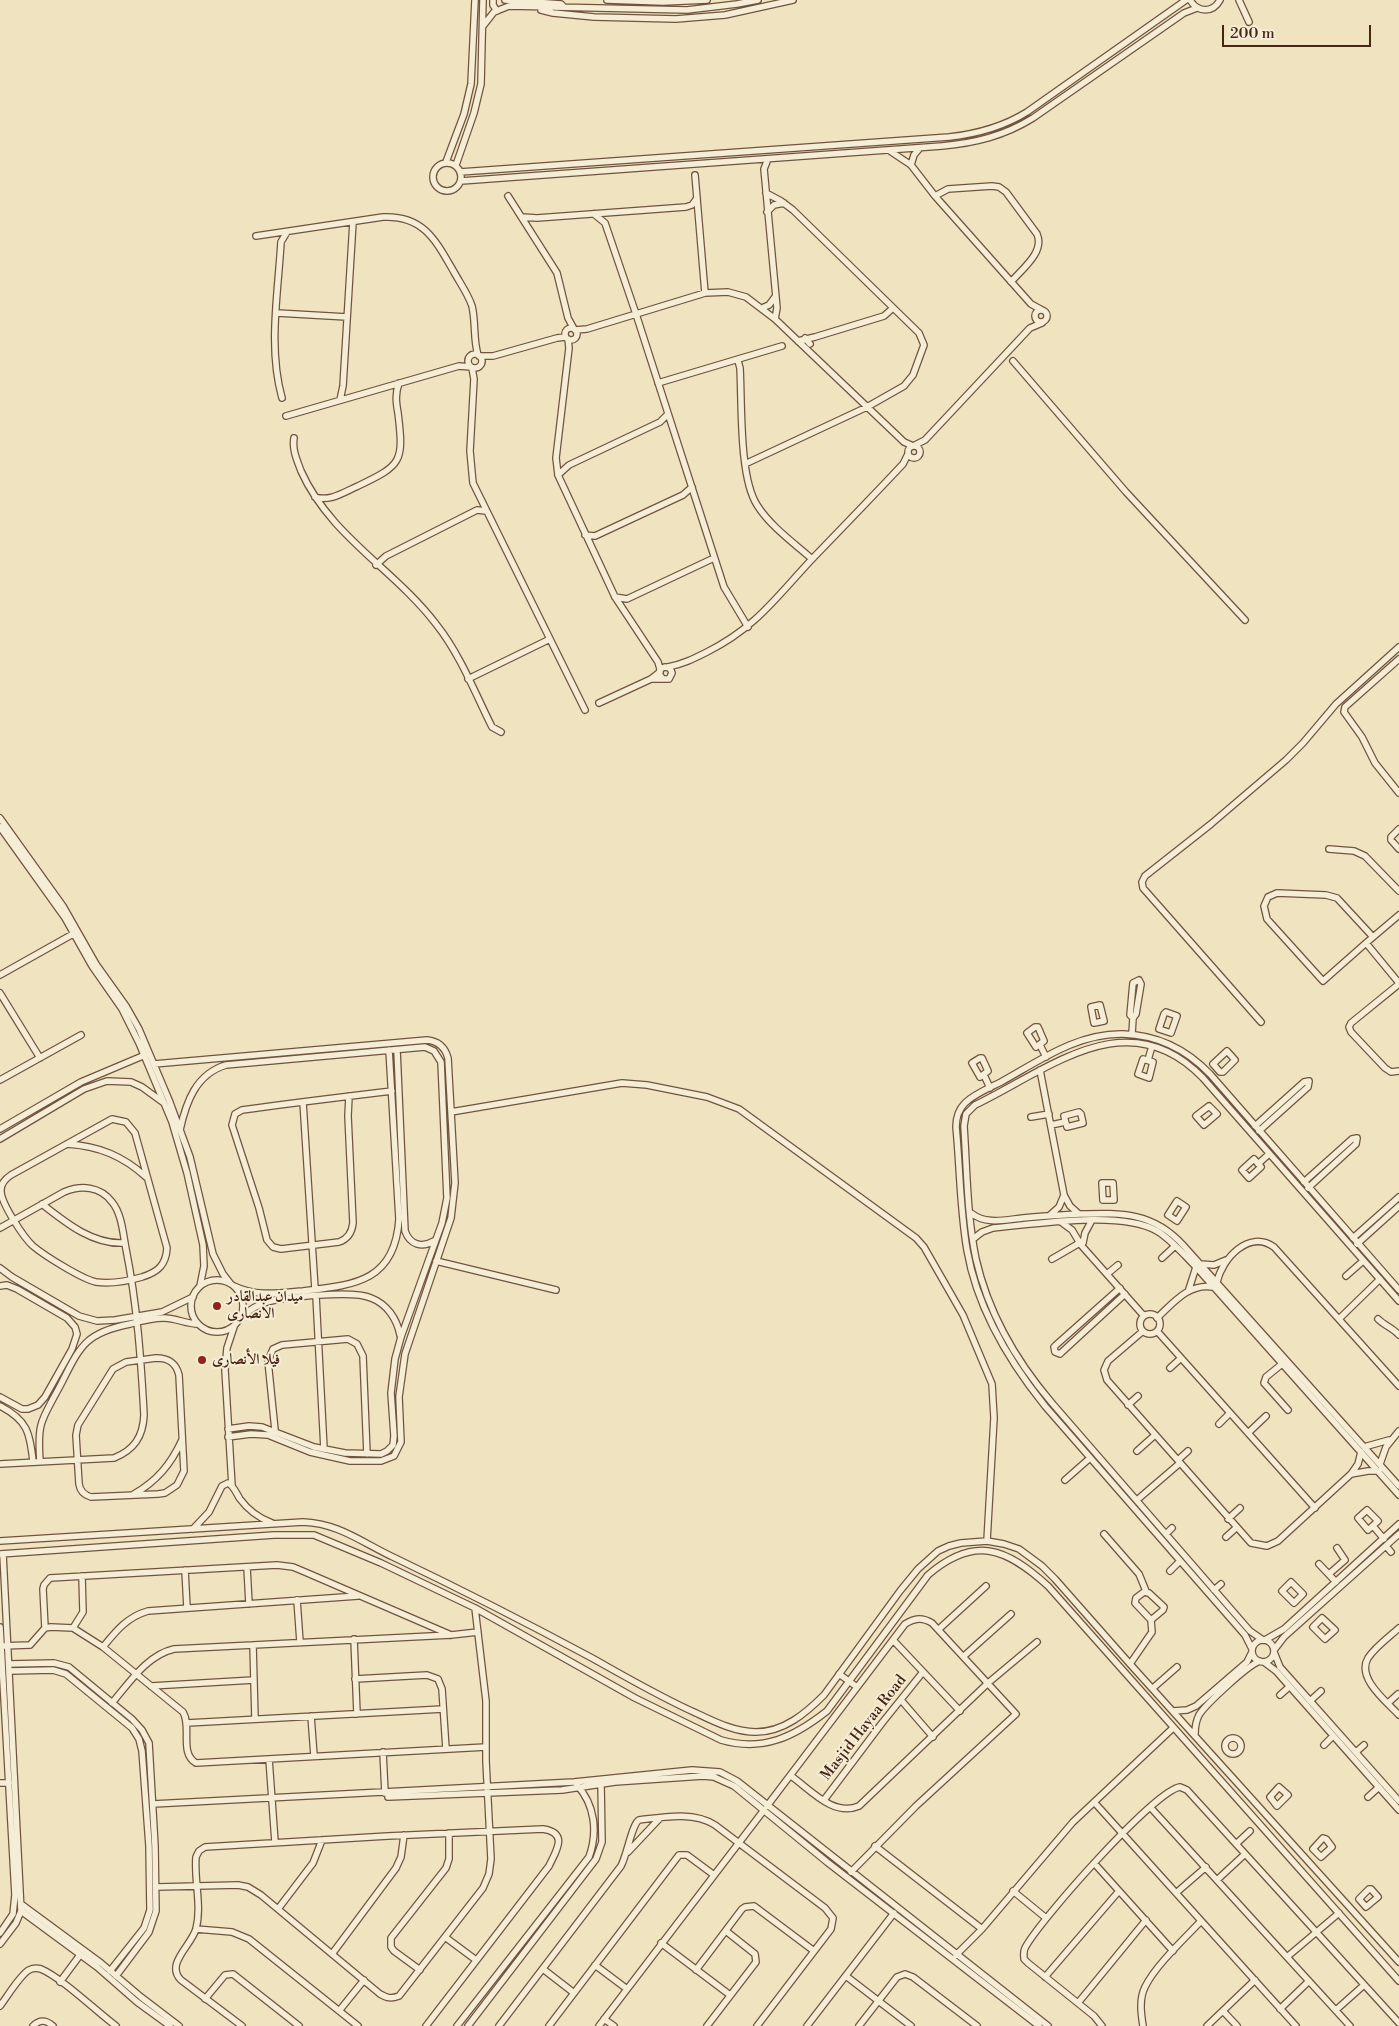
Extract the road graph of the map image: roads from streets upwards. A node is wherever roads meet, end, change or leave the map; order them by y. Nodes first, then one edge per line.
1 (475, 0) edge
2 (483, 0) edge
3 (493, 0) edge
4 (506, 0) edge
5 (607, 0) edge
6 (707, 0) edge
7 (758, 0) edge
8 (793, 0) edge
9 (1186, 0) edge
10 (1190, 0) edge
11 (1220, 0) edge
12 (1239, 0) edge
13 (686, 2) junction
14 (538, 4) edge
15 (1197, 8) junction
16 (497, 10) junction
17 (687, 10) junction
18 (688, 19) junction
19 (1249, 22) dead end
20 (483, 26) junction
21 (481, 64) junction
22 (472, 65) junction
23 (1007, 123) junction
24 (1010, 131) junction
25 (920, 148) junction
26 (888, 150) junction
27 (768, 159) junction
28 (757, 160) junction
29 (446, 162) junction
30 (911, 165) junction
31 (456, 166) junction
32 (764, 169) junction
33 (460, 172) junction
34 (695, 175) dead end
35 (461, 181) junction
36 (766, 193) junction
37 (508, 196) dead end
38 (935, 196) junction
39 (697, 198) junction
40 (784, 203) junction
41 (686, 207) junction
42 (612, 212) junction
43 (767, 212) junction
44 (698, 213) junction
45 (594, 214) junction
46 (522, 217) junction
47 (537, 218) junction
48 (353, 222) junction
49 (605, 224) junction
50 (531, 231) junction
51 (287, 232) junction
52 (272, 234) junction
53 (256, 236) dead end
54 (281, 242) junction
55 (1011, 282) junction
56 (705, 293) junction
57 (775, 296) junction
58 (1031, 304) junction
59 (762, 308) junction
60 (893, 308) junction
61 (1042, 310) junction
62 (277, 313) junction
63 (636, 314) junction
64 (1035, 316) junction
65 (348, 317) junction
66 (775, 319) junction
67 (1042, 323) junction
68 (1030, 328) junction
69 (570, 334) junction
70 (805, 338) junction
71 (815, 338) junction
72 (798, 341) junction
73 (782, 346) dead end
74 (474, 347) junction
75 (809, 347) junction
76 (479, 356) junction
77 (493, 356) junction
78 (470, 357) junction
79 (738, 361) junction
80 (1013, 361) dead end
81 (459, 366) junction
82 (476, 367) junction
83 (399, 383) junction
84 (658, 383) junction
85 (343, 386) junction
86 (386, 387) junction
87 (395, 396) junction
88 (351, 397) junction
89 (282, 398) dead end
90 (340, 400) junction
91 (867, 407) junction
92 (668, 414) junction
93 (286, 416) dead end
94 (660, 422) junction
95 (671, 424) junction
96 (294, 438) dead end
97 (925, 440) junction
98 (904, 442) junction
99 (914, 446) junction
100 (921, 452) junction
101 (910, 454) junction
102 (556, 458) junction
103 (570, 464) junction
104 (745, 464) junction
105 (558, 475) junction
106 (692, 487) junction
107 (683, 494) junction
108 (694, 496) junction
109 (315, 497) junction
110 (330, 498) junction
111 (482, 501) junction
112 (477, 510) junction
113 (486, 511) junction
114 (325, 512) junction
115 (585, 535) junction
116 (594, 536) junction
117 (590, 546) junction
118 (714, 558) junction
119 (812, 559) junction
120 (376, 565) junction
121 (615, 597) junction
122 (627, 599) junction
123 (623, 611) junction
124 (1245, 620) dead end
125 (748, 627) junction
126 (550, 639) junction
127 (1399, 647) edge
128 (1399, 659) edge
129 (680, 665) junction
130 (663, 670) junction
131 (672, 675) junction
132 (468, 679) junction
133 (1338, 702) junction
134 (599, 703) dead end
135 (1345, 708) junction
136 (585, 710) dead end
137 (501, 732) dead end
138 (1399, 793) edge
139 (0, 818) edge
140 (0, 828) edge
141 (1399, 829) edge
142 (1399, 849) edge
143 (1329, 850) dead end
144 (1399, 891) edge
145 (1399, 914) edge
146 (73, 934) junction
147 (1373, 937) junction
148 (1366, 943) junction
149 (0, 975) edge
150 (1399, 983) edge
151 (0, 992) edge
152 (1133, 1018) junction
153 (1261, 1022) dead end
154 (1099, 1023) dead end
155 (1164, 1032) dead end
156 (1129, 1034) junction
157 (81, 1035) dead end
158 (1102, 1035) junction
159 (1160, 1040) junction
160 (1126, 1042) junction
161 (1040, 1045) dead end
162 (1152, 1046) junction
163 (389, 1050) junction
164 (398, 1050) junction
165 (144, 1055) junction
166 (1046, 1057) junction
167 (40, 1058) junction
168 (1148, 1060) dead end
169 (154, 1064) junction
170 (1216, 1068) dead end
171 (1040, 1070) junction
172 (1399, 1071) edge
173 (1210, 1074) junction
174 (984, 1075) dead end
175 (0, 1080) edge
176 (990, 1088) junction
177 (392, 1091) junction
178 (349, 1096) junction
179 (1223, 1101) junction
180 (303, 1102) junction
181 (1286, 1102) dead end
182 (164, 1104) junction
183 (1213, 1110) dead end
184 (451, 1112) junction
185 (1049, 1114) junction
186 (1031, 1117) dead end
187 (1065, 1122) dead end
188 (1051, 1125) junction
189 (0, 1129) edge
190 (1257, 1129) junction
191 (180, 1130) junction
192 (0, 1139) edge
193 (67, 1144) junction
194 (1269, 1154) junction
195 (1337, 1157) dead end
196 (1258, 1164) dead end
197 (147, 1178) junction
198 (1306, 1185) junction
199 (1064, 1195) junction
200 (1399, 1197) edge
201 (1109, 1200) dead end
202 (42, 1204) junction
203 (1399, 1206) edge
204 (970, 1213) junction
205 (1110, 1213) junction
206 (1079, 1214) junction
207 (1049, 1216) junction
208 (1172, 1218) dead end
209 (14, 1220) junction
210 (1092, 1220) junction
211 (1336, 1220) junction
212 (1061, 1222) junction
213 (993, 1224) junction
214 (1331, 1225) junction
215 (0, 1228) edge
216 (1164, 1228) junction
217 (1353, 1238) junction
218 (973, 1239) junction
219 (434, 1241) junction
220 (125, 1243) junction
221 (1083, 1244) junction
222 (1357, 1244) junction
223 (311, 1245) junction
224 (1175, 1246) junction
225 (1162, 1258) dead end
226 (1052, 1259) dead end
227 (1226, 1260) junction
228 (436, 1261) junction
229 (1363, 1261) junction
230 (1118, 1265) dead end
231 (1198, 1266) junction
232 (0, 1268) edge
233 (1108, 1274) junction
234 (1346, 1276) dead end
235 (12, 1277) junction
236 (132, 1280) junction
237 (1380, 1280) junction
238 (1215, 1284) junction
239 (8, 1285) junction
240 (232, 1285) junction
241 (0, 1286) edge
242 (200, 1286) junction
243 (1120, 1288) junction
244 (315, 1289) junction
245 (1189, 1289) junction
246 (556, 1290) dead end
247 (1399, 1290) edge
248 (1125, 1294) junction
249 (316, 1296) junction
250 (192, 1297) junction
251 (1227, 1298) junction
252 (1399, 1301) edge
253 (1144, 1316) junction
254 (241, 1317) junction
255 (1158, 1318) junction
256 (138, 1319) junction
257 (1338, 1319) junction
258 (1378, 1319) dead end
259 (198, 1324) junction
260 (234, 1326) junction
261 (1143, 1330) junction
262 (1156, 1331) junction
263 (1399, 1335) edge
264 (401, 1337) junction
265 (76, 1340) junction
266 (318, 1342) junction
267 (83, 1344) junction
268 (1181, 1358) junction
269 (141, 1360) junction
270 (1282, 1364) junction
271 (1170, 1368) dead end
272 (1399, 1386) edge
273 (1138, 1396) dead end
274 (0, 1397) edge
275 (45, 1397) junction
276 (52, 1402) junction
277 (1128, 1405) junction
278 (0, 1406) edge
279 (17, 1407) junction
280 (1288, 1410) dead end
281 (14, 1413) junction
282 (1230, 1413) junction
283 (1266, 1416) dead end
284 (1219, 1424) dead end
285 (228, 1429) junction
286 (275, 1430) junction
287 (1399, 1431) edge
288 (1248, 1432) junction
289 (1155, 1435) junction
290 (228, 1437) junction
291 (1391, 1439) junction
292 (182, 1440) junction
293 (1085, 1441) junction
294 (1080, 1446) junction
295 (324, 1449) junction
296 (1363, 1449) junction
297 (1136, 1451) dead end
298 (1188, 1451) dead end
299 (367, 1454) junction
300 (1090, 1458) junction
301 (77, 1460) junction
302 (36, 1462) junction
303 (1179, 1462) junction
304 (0, 1464) edge
305 (1380, 1464) junction
306 (1379, 1471) junction
307 (1351, 1474) junction
308 (1065, 1480) dead end
309 (232, 1486) junction
310 (1398, 1491) edge
311 (132, 1495) junction
312 (1137, 1500) junction
313 (1240, 1508) dead end
314 (1315, 1508) junction
315 (1228, 1519) junction
316 (274, 1524) junction
317 (1399, 1524) edge
318 (1373, 1526) dead end
319 (1172, 1528) dead end
320 (1236, 1528) junction
321 (192, 1529) junction
322 (1104, 1534) dead end
323 (1166, 1534) junction
324 (1399, 1534) edge
325 (73, 1537) junction
326 (55, 1538) junction
327 (1226, 1538) dead end
328 (1384, 1539) junction
329 (0, 1541) edge
330 (987, 1541) junction
331 (1386, 1546) junction
332 (1337, 1548) dead end
333 (73, 1549) junction
334 (53, 1550) junction
335 (1391, 1552) dead end
336 (2, 1554) edge
337 (386, 1554) junction
338 (1180, 1561) junction
339 (381, 1563) junction
340 (1319, 1564) dead end
341 (247, 1567) junction
342 (185, 1570) junction
343 (1170, 1571) dead end
344 (1329, 1574) junction
345 (82, 1576) junction
346 (1336, 1582) junction
347 (1221, 1584) dead end
348 (986, 1586) dead end
349 (1214, 1590) junction
350 (1146, 1591) junction
351 (361, 1595) junction
352 (1299, 1599) dead end
353 (297, 1600) junction
354 (249, 1604) junction
355 (1307, 1607) junction
356 (187, 1608) junction
357 (475, 1608) junction
358 (1310, 1613) junction
359 (1012, 1614) dead end
360 (1151, 1620) junction
361 (1318, 1621) dead end
362 (0, 1627) edge
363 (45, 1628) junction
364 (73, 1628) junction
365 (939, 1628) junction
366 (1399, 1628) edge
367 (478, 1632) junction
368 (451, 1636) junction
369 (354, 1639) junction
370 (893, 1640) junction
371 (1264, 1640) junction
372 (300, 1642) junction
373 (1037, 1642) dead end
374 (253, 1645) junction
375 (1, 1646) edge
376 (8, 1646) junction
377 (569, 1646) junction
378 (103, 1648) junction
379 (1252, 1651) junction
380 (1274, 1651) junction
381 (964, 1656) junction
382 (563, 1658) junction
383 (592, 1659) junction
384 (1262, 1662) junction
385 (9, 1664) junction
386 (1130, 1664) junction
387 (1177, 1667) dead end
388 (584, 1669) junction
389 (1278, 1669) junction
390 (10, 1671) junction
391 (923, 1672) junction
392 (136, 1674) junction
393 (839, 1674) junction
394 (355, 1679) junction
395 (254, 1680) junction
396 (850, 1681) junction
397 (988, 1683) junction
398 (151, 1686) junction
399 (857, 1687) junction
400 (1289, 1687) junction
401 (1153, 1688) junction
402 (1321, 1691) dead end
403 (1398, 1694) edge
404 (1280, 1695) dead end
405 (900, 1700) junction
406 (1310, 1700) junction
407 (112, 1703) junction
408 (1388, 1703) junction
409 (443, 1709) junction
410 (960, 1711) junction
411 (1173, 1711) junction
412 (357, 1714) junction
413 (311, 1716) junction
414 (1399, 1716) edge
415 (255, 1719) junction
416 (187, 1723) junction
417 (135, 1726) junction
418 (1173, 1728) junction
419 (1195, 1734) junction
420 (1333, 1736) junction
421 (933, 1737) junction
422 (1324, 1745) dead end
423 (1364, 1745) dead end
424 (486, 1746) junction
425 (446, 1749) junction
426 (1227, 1751) dead end
427 (383, 1752) junction
428 (1356, 1752) junction
429 (314, 1756) junction
430 (269, 1759) junction
431 (1217, 1760) junction
432 (1367, 1770) junction
433 (792, 1776) junction
434 (574, 1782) junction
435 (601, 1782) junction
436 (0, 1783) edge
437 (9, 1783) junction
438 (1378, 1787) junction
439 (579, 1788) junction
440 (488, 1789) junction
441 (385, 1793) junction
442 (1368, 1796) dead end
443 (272, 1800) junction
444 (824, 1800) junction
445 (1399, 1801) edge
446 (1094, 1802) junction
447 (1273, 1802) dead end
448 (153, 1806) junction
449 (766, 1808) junction
450 (1151, 1808) junction
451 (1399, 1810) edge
452 (1263, 1811) junction
453 (601, 1814) junction
454 (593, 1815) junction
455 (660, 1818) junction
456 (490, 1831) junction
457 (1250, 1831) dead end
458 (449, 1833) junction
459 (1123, 1833) junction
460 (404, 1835) junction
461 (322, 1840) junction
462 (275, 1842) junction
463 (738, 1843) junction
464 (1236, 1844) junction
465 (152, 1846) junction
466 (875, 1846) junction
467 (1317, 1853) dead end
468 (627, 1854) junction
469 (1245, 1854) junction
470 (1308, 1862) junction
471 (1094, 1863) junction
472 (16, 1868) junction
473 (1206, 1868) junction
474 (850, 1872) junction
475 (714, 1875) junction
476 (1217, 1880) junction
477 (196, 1886) junction
478 (157, 1888) junction
479 (1119, 1890) junction
480 (1013, 1891) junction
481 (872, 1893) junction
482 (1176, 1893) junction
483 (1362, 1904) dead end
484 (21, 1907) junction
485 (278, 1909) junction
486 (1353, 1912) junction
487 (1338, 1913) junction
488 (894, 1914) junction
489 (1046, 1918) junction
490 (1146, 1920) junction
491 (1201, 1921) junction
492 (41, 1922) junction
493 (196, 1929) junction
494 (982, 1929) junction
495 (726, 1931) junction
496 (1316, 1932) junction
497 (1, 1936) edge
498 (445, 1937) junction
499 (661, 1943) junction
500 (0, 1944) edge
501 (814, 1951) junction
502 (1173, 1951) junction
503 (332, 1954) junction
504 (80, 1955) junction
505 (956, 1955) junction
506 (1287, 1957) junction
507 (476, 1960) junction
508 (1399, 1962) edge
509 (99, 1965) junction
510 (595, 1965) junction
511 (543, 1969) junction
512 (420, 1970) junction
513 (696, 1970) junction
514 (110, 1971) junction
515 (116, 1976) junction
516 (846, 1976) junction
517 (1045, 1977) junction
518 (364, 1980) junction
519 (1255, 1980) junction
520 (1309, 1981) junction
521 (1399, 1981) edge
522 (60, 1982) junction
523 (1364, 1985) junction
524 (627, 1989) junction
525 (574, 1993) junction
526 (730, 1996) junction
527 (206, 1999) junction
528 (878, 2001) junction
529 (1078, 2003) junction
530 (0, 2006) edge
531 (1280, 2009) junction
532 (1336, 2010) junction
533 (339, 2011) junction
534 (1223, 2011) junction
535 (604, 2019) junction
536 (1399, 2023) edge
537 (33, 2026) edge
538 (53, 2026) edge
539 (116, 2026) edge
540 (170, 2026) edge
541 (178, 2026) edge
542 (242, 2026) edge
543 (299, 2026) edge
544 (358, 2026) edge
545 (426, 2026) edge
546 (458, 2026) edge
547 (468, 2026) edge
548 (499, 2026) edge
549 (549, 2026) edge
550 (599, 2026) edge
551 (614, 2026) edge
552 (707, 2026) edge
553 (757, 2026) edge
554 (807, 2026) edge
555 (859, 2026) edge
556 (909, 2026) edge
557 (977, 2026) edge
558 (1039, 2026) edge
559 (1048, 2026) edge
560 (1102, 2026) edge
561 (1143, 2026) edge
562 (1207, 2026) edge
563 (1237, 2026) edge
564 (1296, 2026) edge
565 (1350, 2026) edge

1 - 22 street
2 - 20 street
3 - 16 street
4 - 14 street
5 - 13 street
6 - 13 street
7 - 17 street
8 - 18 street
9 - 23 street
10 - 15 street
11 - 15 street
12 - 19 street
13 - 17 street
14 - 16 street
14 - 17 street
14 - 18 street
15 - 24 street
16 - 20 street
17 - 18 street
20 - 21 street
21 - 22 street
21 - 31 street
22 - 29 street
23 - 24 street
23 - 33 street
24 - 25 street
25 - 26 street
25 - 30 street
26 - 27 street
26 - 30 street
27 - 28 street
27 - 32 street
28 - 32 street
28 - 35 street
29 - 31 street
29 - 35 street
30 - 38 street
31 - 33 street
32 - 36 street
33 - 35 street
34 - 39 street
36 - 40 street
36 - 43 street
37 - 46 street
38 - 55 street
38 - 55 street
39 - 41 street
39 - 44 street
40 - 43 street
40 - 60 street
41 - 42 street
41 - 44 street
42 - 45 street
42 - 49 street
43 - 57 street
44 - 56 street
45 - 47 street
45 - 49 street
46 - 47 street
46 - 50 street
47 - 50 street
48 - 51 street
48 - 65 street
48 - 74 street
49 - 63 street
50 - 69 street
51 - 52 street
51 - 54 street
52 - 53 street
52 - 54 street
54 - 62 street
55 - 58 street
56 - 59 street
56 - 63 street
57 - 59 street
57 - 66 street
58 - 61 street
58 - 64 street
59 - 66 street
60 - 71 street
60 - 91 street
61 - 64 street
61 - 67 street
62 - 65 street
62 - 89 street
63 - 69 street
63 - 84 street
64 - 67 street
64 - 68 street
65 - 85 street
66 - 72 street
67 - 68 street
68 - 97 street
69 - 77 street
69 - 102 street
70 - 71 street
70 - 72 street
70 - 75 street
71 - 75 street
72 - 75 street
73 - 79 street
74 - 76 street
74 - 78 street
75 - 91 street
76 - 77 street
76 - 78 street
76 - 82 street
77 - 82 street
78 - 81 street
78 - 82 street
79 - 84 street
79 - 104 street
80 - 124 street
81 - 82 street
81 - 83 street
82 - 111 street
83 - 86 street
83 - 87 street
84 - 92 street
85 - 88 street
85 - 90 street
86 - 87 street
86 - 88 street
87 - 110 street
88 - 90 street
90 - 93 street
91 - 98 street
91 - 104 street
92 - 94 street
92 - 95 street
94 - 95 street
94 - 103 street
95 - 106 street
96 - 109 street
97 - 99 street
97 - 100 street
98 - 99 street
98 - 101 street
99 - 100 street
99 - 101 street
100 - 101 street
101 - 119 street
102 - 103 street
102 - 105 street
103 - 105 street
104 - 119 street
105 - 115 street
106 - 107 street
106 - 108 street
107 - 108 street
107 - 116 street
108 - 118 street
109 - 110 street
109 - 114 street
110 - 114 street
111 - 112 street
111 - 113 street
112 - 113 street
112 - 120 street
113 - 126 street
114 - 120 street
115 - 116 street
115 - 117 street
116 - 117 street
117 - 121 street
118 - 122 street
118 - 125 street
119 - 125 street
120 - 132 street
121 - 122 street
121 - 123 street
122 - 123 street
123 - 130 street
125 - 129 street
126 - 132 street
126 - 136 street
127 - 133 street
128 - 135 street
129 - 130 street
129 - 131 street
130 - 131 street
130 - 131 street
130 - 134 street
132 - 137 street
133 - 135 street
133 - 153 street
135 - 138 street
139 - 169 street
140 - 146 street
141 - 142 street
143 - 144 street
145 - 147 street
146 - 149 street
146 - 165 street
147 - 148 street
147 - 148 street
148 - 150 street
150 - 172 street
151 - 167 street
152 - 152 street
152 - 156 street
154 - 158 street
155 - 159 street
156 - 158 street
156 - 159 street
156 - 160 street
157 - 167 street
158 - 166 street
159 - 173 street
160 - 162 street
160 - 171 street
161 - 166 street
162 - 168 street
162 - 179 street
163 - 164 street
163 - 177 street
163 - 191 street
164 - 219 street
164 - 219 street
165 - 182 street
165 - 189 street
166 - 176 street
167 - 175 street
169 - 184 street
169 - 191 street
170 - 173 street
171 - 185 street
171 - 204 street
173 - 190 street
174 - 176 street
176 - 294 street
177 - 178 street
177 - 244 street
178 - 180 street
178 - 223 street
179 - 183 street
179 - 194 street
180 - 223 street
180 - 223 street
181 - 190 street
182 - 192 street
182 - 242 street
184 - 228 street
184 - 330 street
185 - 186 street
185 - 188 street
187 - 188 street
188 - 199 street
190 - 198 street
191 - 240 street
193 - 197 street
193 - 197 street
193 - 209 street
194 - 196 street
194 - 214 street
195 - 198 street
197 - 236 street
198 - 211 street
199 - 206 street
199 - 207 street
200 - 217 street
201 - 205 street
202 - 209 street
202 - 220 street
202 - 220 street
203 - 222 street
204 - 213 street
204 - 218 street
205 - 206 street
205 - 216 street
206 - 207 street
207 - 213 street
208 - 216 street
209 - 215 street
209 - 236 street
210 - 212 street
210 - 221 street
210 - 224 street
211 - 214 street
211 - 217 street
212 - 213 street
212 - 221 street
213 - 218 street
214 - 229 street
216 - 231 street
217 - 222 street
218 - 293 street
219 - 264 street
220 - 236 street
221 - 226 street
221 - 233 street
222 - 247 street
223 - 244 street
224 - 225 street
224 - 231 street
227 - 231 street
227 - 238 street
227 - 257 street
228 - 246 street
228 - 290 street
229 - 234 street
229 - 237 street
230 - 233 street
231 - 238 street
231 - 245 street
232 - 235 street
233 - 243 street
235 - 239 street
235 - 256 street
236 - 256 street
237 - 252 street
237 - 257 street
238 - 245 street
238 - 251 street
239 - 241 street
239 - 265 street
240 - 242 street
240 - 244 street
240 - 254 street
242 - 250 street
243 - 248 street
243 - 248 street
245 - 255 street
248 - 253 street
249 - 254 street
249 - 264 street
249 - 266 street
250 - 256 street
250 - 259 street
251 - 270 street
251 - 296 street
253 - 255 street
253 - 261 street
254 - 260 street
255 - 262 street
256 - 259 street
256 - 267 street
256 - 269 street
257 - 272 street
258 - 263 street
259 - 260 street
260 - 285 street
261 - 262 street
261 - 277 street
262 - 268 street
264 - 299 street
265 - 267 street
265 - 275 street
266 - 286 street
266 - 295 street
266 - 299 street
267 - 276 street
268 - 271 street
268 - 282 street
269 - 292 street
269 - 301 street
269 - 301 street
270 - 280 street
270 - 296 street
273 - 277 street
274 - 279 street
275 - 276 street
275 - 279 street
276 - 302 street
277 - 289 street
278 - 281 street
279 - 281 street
281 - 302 street
282 - 284 street
282 - 288 street
283 - 288 street
285 - 286 street
285 - 290 street
286 - 295 street
287 - 291 street
288 - 314 street
289 - 297 street
289 - 303 street
290 - 309 street
291 - 296 street
291 - 305 street
292 - 311 street
292 - 311 street
293 - 294 street
293 - 312 street
294 - 300 street
295 - 299 street
296 - 305 street
296 - 306 street
296 - 307 street
298 - 303 street
300 - 308 street
300 - 338 street
301 - 302 street
301 - 311 street
302 - 304 street
303 - 312 street
303 - 315 street
305 - 310 street
306 - 307 street
306 - 310 street
307 - 314 street
309 - 316 street
309 - 321 street
312 - 323 street
313 - 315 street
314 - 320 street
315 - 320 street
316 - 321 street
316 - 337 street
317 - 328 street
318 - 328 street
319 - 323 street
320 - 327 street
321 - 325 street
322 - 350 street
323 - 349 street
324 - 331 street
325 - 326 street
325 - 333 street
326 - 329 street
326 - 334 street
328 - 346 street
330 - 386 street
330 - 393 street
331 - 335 street
331 - 358 street
332 - 344 street
333 - 334 street
333 - 339 street
334 - 336 street
336 - 376 street
337 - 339 street
337 - 377 street
338 - 343 street
338 - 379 street
339 - 357 street
340 - 344 street
341 - 342 street
341 - 351 street
341 - 354 street
342 - 345 street
342 - 356 street
344 - 346 street
345 - 363 street
345 - 364 street
346 - 355 street
347 - 349 street
348 - 365 street
349 - 371 street
350 - 360 street
350 - 360 street
351 - 353 street
351 - 368 street
352 - 355 street
353 - 354 street
353 - 372 street
354 - 356 street
355 - 371 street
356 - 378 street
357 - 367 street
357 - 382 street
358 - 361 street
358 - 380 street
359 - 381 street
360 - 386 street
362 - 375 street
363 - 364 street
363 - 376 street
364 - 378 street
365 - 370 street
365 - 381 street
366 - 408 street
367 - 368 street
367 - 424 street
368 - 369 street
369 - 372 street
369 - 394 street
370 - 391 street
370 - 399 street
371 - 379 street
371 - 380 street
372 - 374 street
373 - 397 street
374 - 392 street
374 - 395 street
375 - 376 street
375 - 437 street
376 - 385 street
377 - 382 street
377 - 383 street
378 - 392 street
379 - 384 street
379 - 411 street
380 - 384 street
380 - 389 street
381 - 397 street
382 - 388 street
383 - 388 street
383 - 393 street
384 - 389 street
384 - 419 street
385 - 390 street
385 - 407 street
386 - 401 street
387 - 401 street
388 - 396 street
389 - 400 street
389 - 406 street
390 - 417 street
390 - 472 street
391 - 405 street, Masjid Hayaa Road
391 - 410 street
392 - 398 street
392 - 407 street
393 - 396 street
394 - 409 street
394 - 412 street
395 - 398 street
395 - 415 street
396 - 399 street
396 - 418 street
397 - 410 street
397 - 466 street
398 - 416 street
399 - 433 street
400 - 404 street
400 - 420 street
401 - 411 street
402 - 406 street
403 - 408 street
405 - 421 street
405 - 444 street, Masjid Hayaa Road
406 - 428 street
407 - 417 street
408 - 414 street
409 - 412 street
409 - 425 street
410 - 421 street
411 - 419 street
412 - 413 street
413 - 415 street
413 - 429 street
415 - 416 street
416 - 430 street
417 - 448 street
417 - 465 street
418 - 446 street
418 - 487 street
419 - 431 street
420 - 422 street
420 - 432 street
421 - 444 street
423 - 428 street
424 - 425 street
424 - 440 street
425 - 427 street
426 - 431 street
427 - 429 street
427 - 441 street
428 - 432 street
429 - 430 street
430 - 443 street
431 - 452 street
432 - 438 street
432 - 445 street
433 - 444 street
433 - 449 street
434 - 435 street
434 - 439 street
434 - 440 street
435 - 439 street
435 - 449 street
435 - 453 street
436 - 437 street
437 - 472 street
438 - 442 street
438 - 451 street
439 - 440 street
439 - 454 street
440 - 441 street
440 - 443 street
440 - 456 street
441 - 443 street
443 - 448 street
443 - 462 street
446 - 459 street
446 - 480 street
447 - 452 street
448 - 465 street
449 - 463 street
449 - 474 street
449 - 481 street
450 - 459 street
450 - 464 street
450 - 473 street
452 - 470 street
453 - 454 street
453 - 547 street
454 - 546 street
455 - 463 street
455 - 468 street
455 - 468 street
456 - 458 street
456 - 498 street
456 - 507 street
457 - 464 street
458 - 460 street
458 - 512 street
459 - 471 street
459 - 482 street
460 - 461 street
460 - 503 street
461 - 462 street
461 - 485 street
462 - 477 street
463 - 475 street
463 - 501 street
464 - 469 street
465 - 478 street
465 - 514 street
466 - 474 street
466 - 494 street
467 - 470 street
468 - 511 street
469 - 476 street
469 - 496 street
470 - 486 street
471 - 479 street
471 - 489 street
472 - 484 street
472 - 497 street
473 - 476 street
473 - 482 street
474 - 481 street
475 - 499 street
475 - 510 street
476 - 506 street
477 - 478 street
477 - 485 street
477 - 493 street
478 - 515 street
479 - 490 street
479 - 517 street
480 - 489 street
480 - 494 street
481 - 488 street
481 - 505 street
482 - 491 street
483 - 486 street
484 - 492 street
484 - 497 street
485 - 503 street
486 - 508 street
487 - 496 street
487 - 521 street
488 - 516 street
488 - 558 street
489 - 517 street
490 - 502 street
490 - 529 street
491 - 502 street
491 - 519 street
492 - 504 street
492 - 509 street
493 - 527 street
493 - 533 street
494 - 505 street
495 - 501 street
495 - 513 street
495 - 526 street
496 - 506 street
496 - 523 street
497 - 500 street
498 - 507 street
498 - 512 street
499 - 513 street
499 - 524 street
501 - 553 street
502 - 561 street
503 - 518 street
504 - 509 street
504 - 522 street
505 - 559 street
506 - 520 street
507 - 545 street
509 - 514 street
509 - 540 street
510 - 524 street
510 - 525 street
511 - 525 street
511 - 548 street
512 - 518 street
513 - 526 street
514 - 515 street
515 - 541 street
516 - 528 street
516 - 554 street
517 - 529 street
518 - 533 street
519 - 531 street
519 - 534 street
520 - 531 street
520 - 532 street
522 - 530 street
522 - 539 street
523 - 532 street
523 - 536 street
524 - 535 street
525 - 549 street
526 - 552 street
527 - 542 street
527 - 543 street
528 - 555 street
528 - 556 street
528 - 557 street
529 - 560 street
531 - 564 street
532 - 565 street
533 - 544 street
534 - 562 street
534 - 563 street
535 - 550 street
535 - 551 street
537 - 538 street

